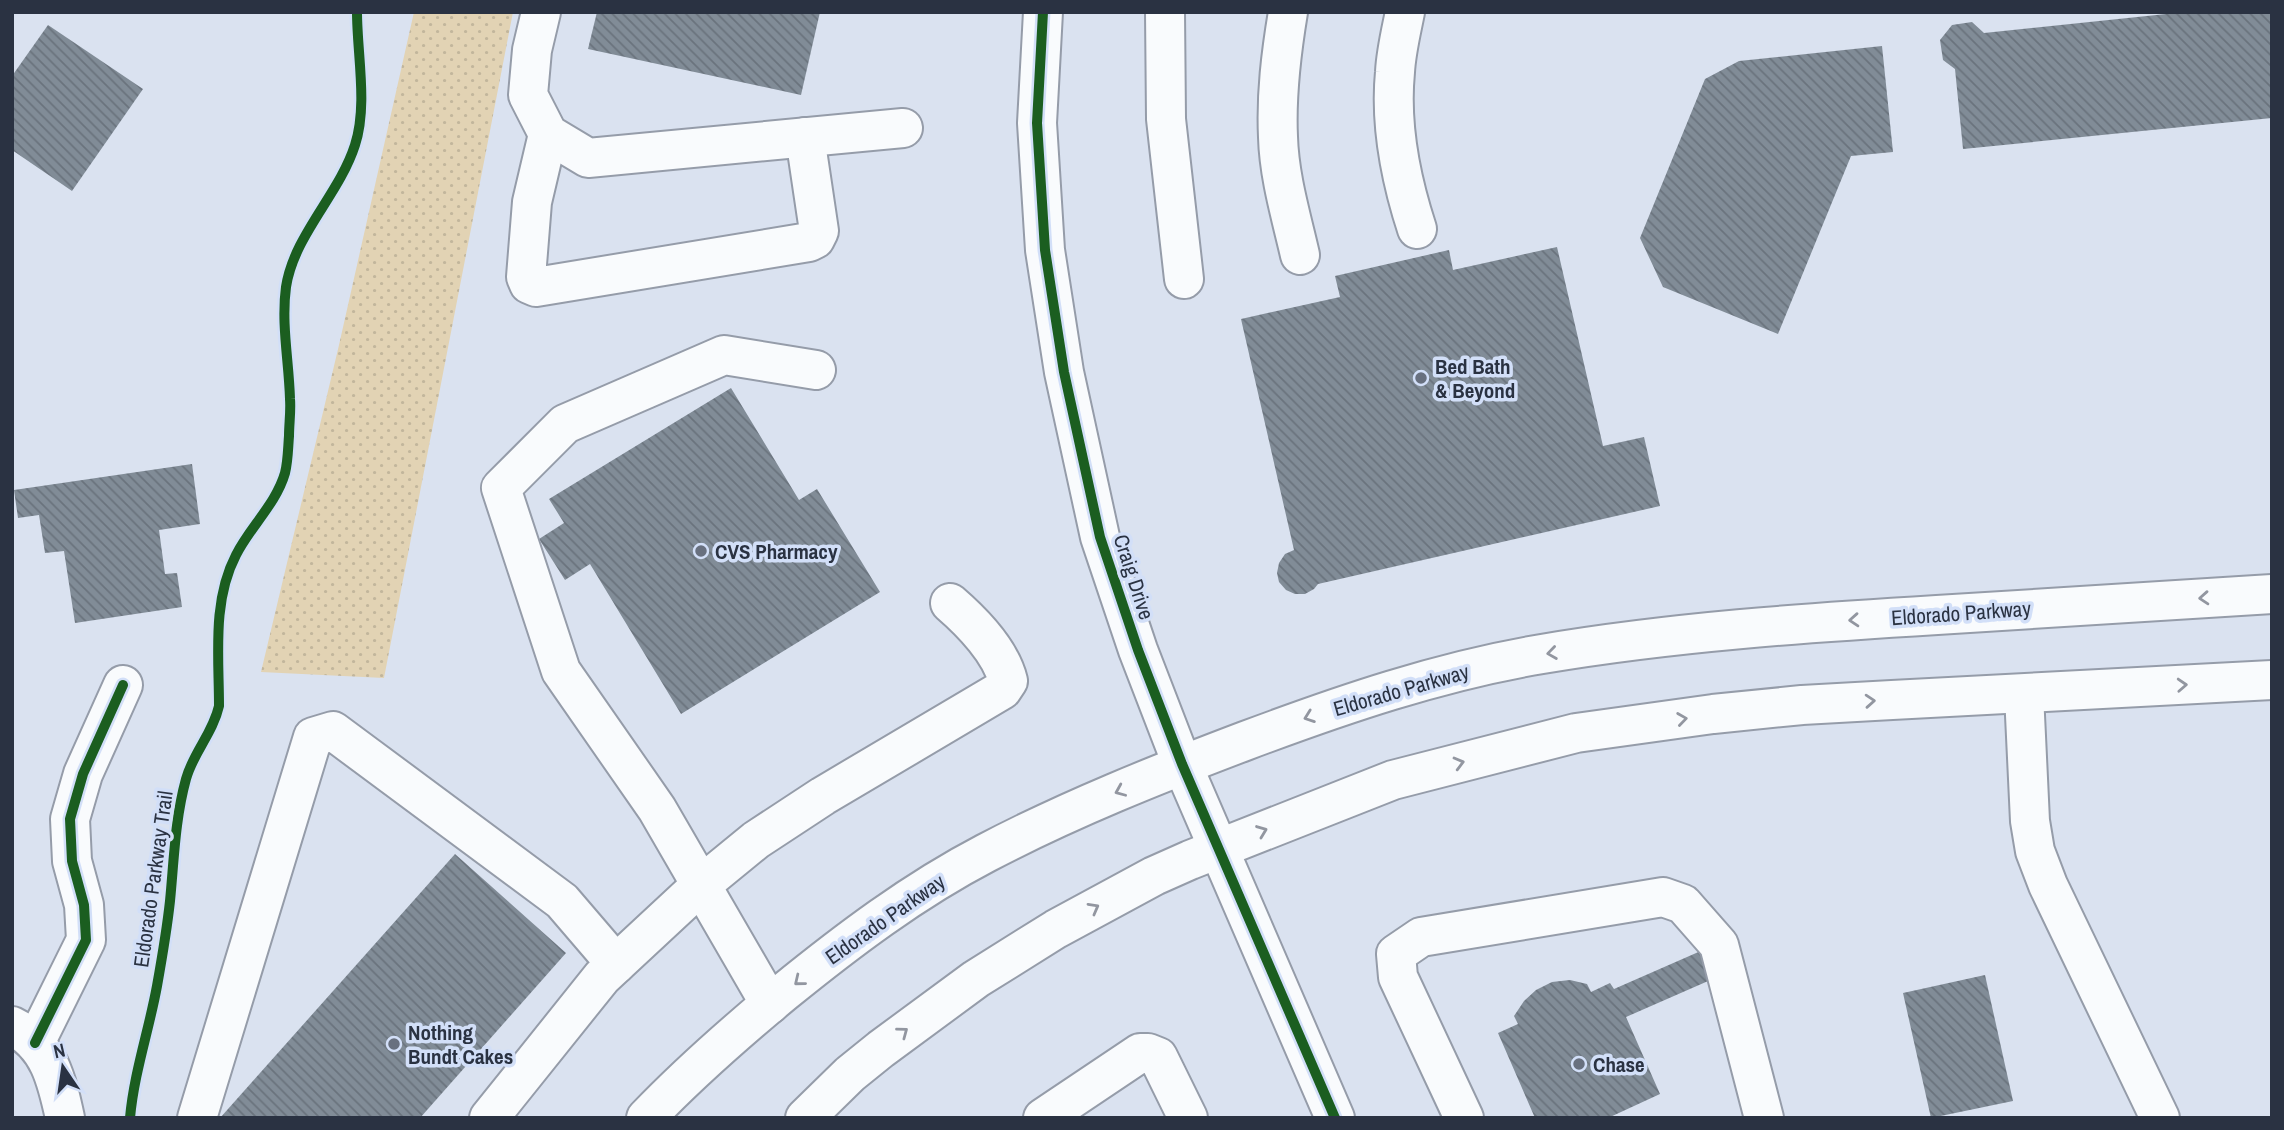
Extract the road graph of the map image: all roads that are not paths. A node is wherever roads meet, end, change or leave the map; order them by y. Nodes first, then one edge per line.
1 (541, 12) edge
2 (1043, 12) edge
3 (1166, 12) edge
4 (1288, 12) edge
5 (1405, 12) edge
6 (903, 128) dead end
7 (548, 134) junction
8 (805, 137) junction
9 (1417, 229) dead end
10 (1300, 255) dead end
11 (1184, 279) dead end
12 (816, 370) dead end
13 (2272, 594) edge
14 (950, 603) dead end
15 (2272, 680) edge
16 (123, 685) dead end
17 (2024, 694) junction
18 (1182, 764) junction
19 (1218, 848) junction
20 (701, 885) junction
21 (616, 964) junction
22 (770, 1004) junction
23 (23, 1034) edge
24 (65, 1118) edge
25 (197, 1118) edge
26 (489, 1118) edge
27 (646, 1118) edge
28 (805, 1118) edge
29 (1043, 1118) edge
30 (1188, 1118) edge
31 (1335, 1118) edge
32 (1464, 1118) edge
33 (1763, 1118) edge
34 (2160, 1118) edge

1 - 7 main road
2 - 18 main road, Craig Drive
3 - 11 main road
4 - 10 main road
5 - 9 main road
6 - 8 main road
7 - 8 main road
7 - 8 main road
12 - 20 main road
13 -> 18 main road, Eldorado Parkway
14 - 20 main road
17 -> 15 main road
16 - 23 main road
19 -> 17 main road
17 - 34 main road
18 - 19 main road, Craig Drive
18 -> 22 main road, Eldorado Parkway
28 -> 19 main road
19 - 31 main road, Craig Drive
20 - 21 main road
20 - 22 main road
21 - 25 main road
21 - 26 main road
22 - 27 main road, Eldorado Parkway
23 - 24 main road
29 - 30 main road
32 - 33 main road

